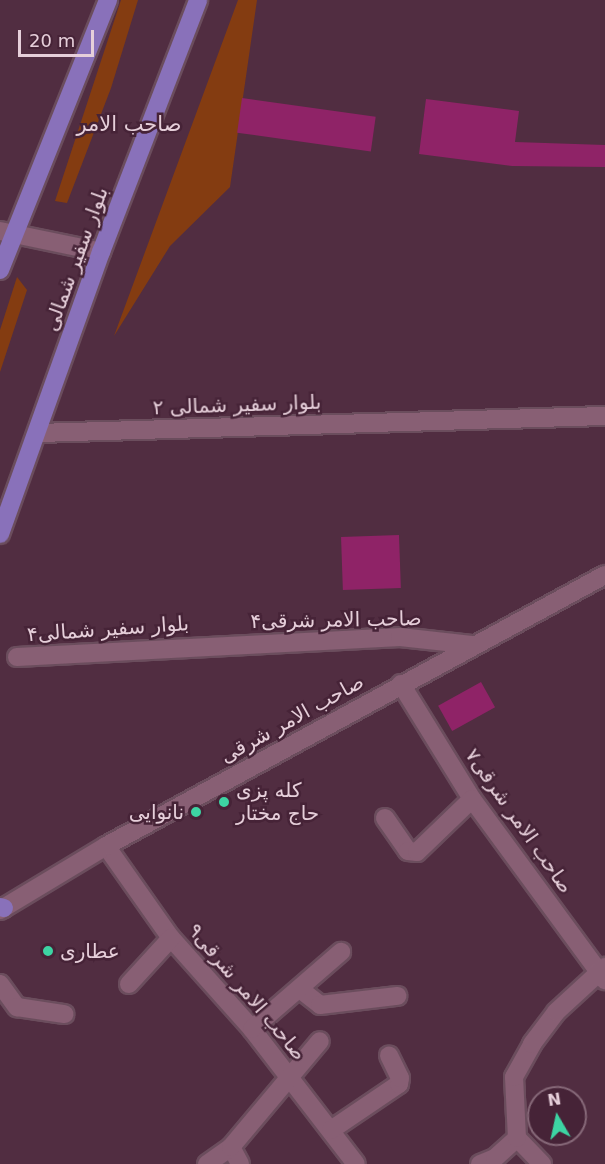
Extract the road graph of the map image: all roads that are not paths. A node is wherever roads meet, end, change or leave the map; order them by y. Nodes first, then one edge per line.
1 (92, 0) edge
2 (108, 0) edge
3 (198, 0) edge
4 (95, 34) junction
5 (7, 233) edge
6 (101, 252) junction
7 (0, 270) edge
8 (605, 416) edge
9 (38, 433) junction
10 (0, 534) edge
11 (604, 578) edge
12 (201, 645) joint
13 (472, 645) junction
14 (17, 657) dead end
15 (401, 684) junction
16 (472, 799) junction
17 (385, 818) dead end
18 (106, 846) junction
19 (1, 908) edge
20 (171, 938) junction
21 (341, 952) dead end
22 (603, 973) edge
23 (0, 984) edge
24 (129, 984) dead end
25 (301, 990) junction
26 (397, 996) dead end
27 (64, 1014) dead end
28 (252, 1029) junction
29 (320, 1041) dead end
30 (389, 1055) dead end
31 (289, 1077) junction
32 (331, 1130) junction
33 (517, 1138) junction
34 (231, 1147) junction
35 (207, 1164) edge
36 (240, 1164) edge
37 (357, 1164) edge
38 (480, 1164) edge
39 (542, 1164) edge

1 - 4 main road
2 - 4 main road
3 - 6 main road, بلوار سفیر شمالی
4 - 5 main road
5 - 6 street
5 - 7 main road
6 - 9 main road, بلوار سفیر شمالی
8 - 9 street, بلوار سفیر شمالی ۲
9 - 10 main road, بلوار سفیر شمالی
11 - 13 street, صاحب الامر شرقی
12 - 13 street, صاحب الامر شرقی۴
12 - 14 street, بلوار سفیر شمالی۴
13 - 15 street, صاحب الامر شرقی
15 - 16 street, صاحب الامر شرقی۷
15 - 18 street, صاحب الامر شرقی
16 - 17 street
16 - 22 street, صاحب الامر شرقی۷
18 - 19 street, صاحب الامر شرقی
18 - 20 street, صاحب الامر شرقی۹
20 - 24 street
20 - 28 street, صاحب الامر شرقی۹
21 - 25 street
22 - 33 street
23 - 27 street
25 - 26 street
25 - 28 street
28 - 31 street, صاحب الامر شرقی۹
29 - 31 street
30 - 32 street
31 - 32 street, صاحب الامر شرقی۹
31 - 34 street
32 - 37 street, صاحب الامر شرقی۹
33 - 38 street
33 - 39 street
34 - 35 street
34 - 36 street

